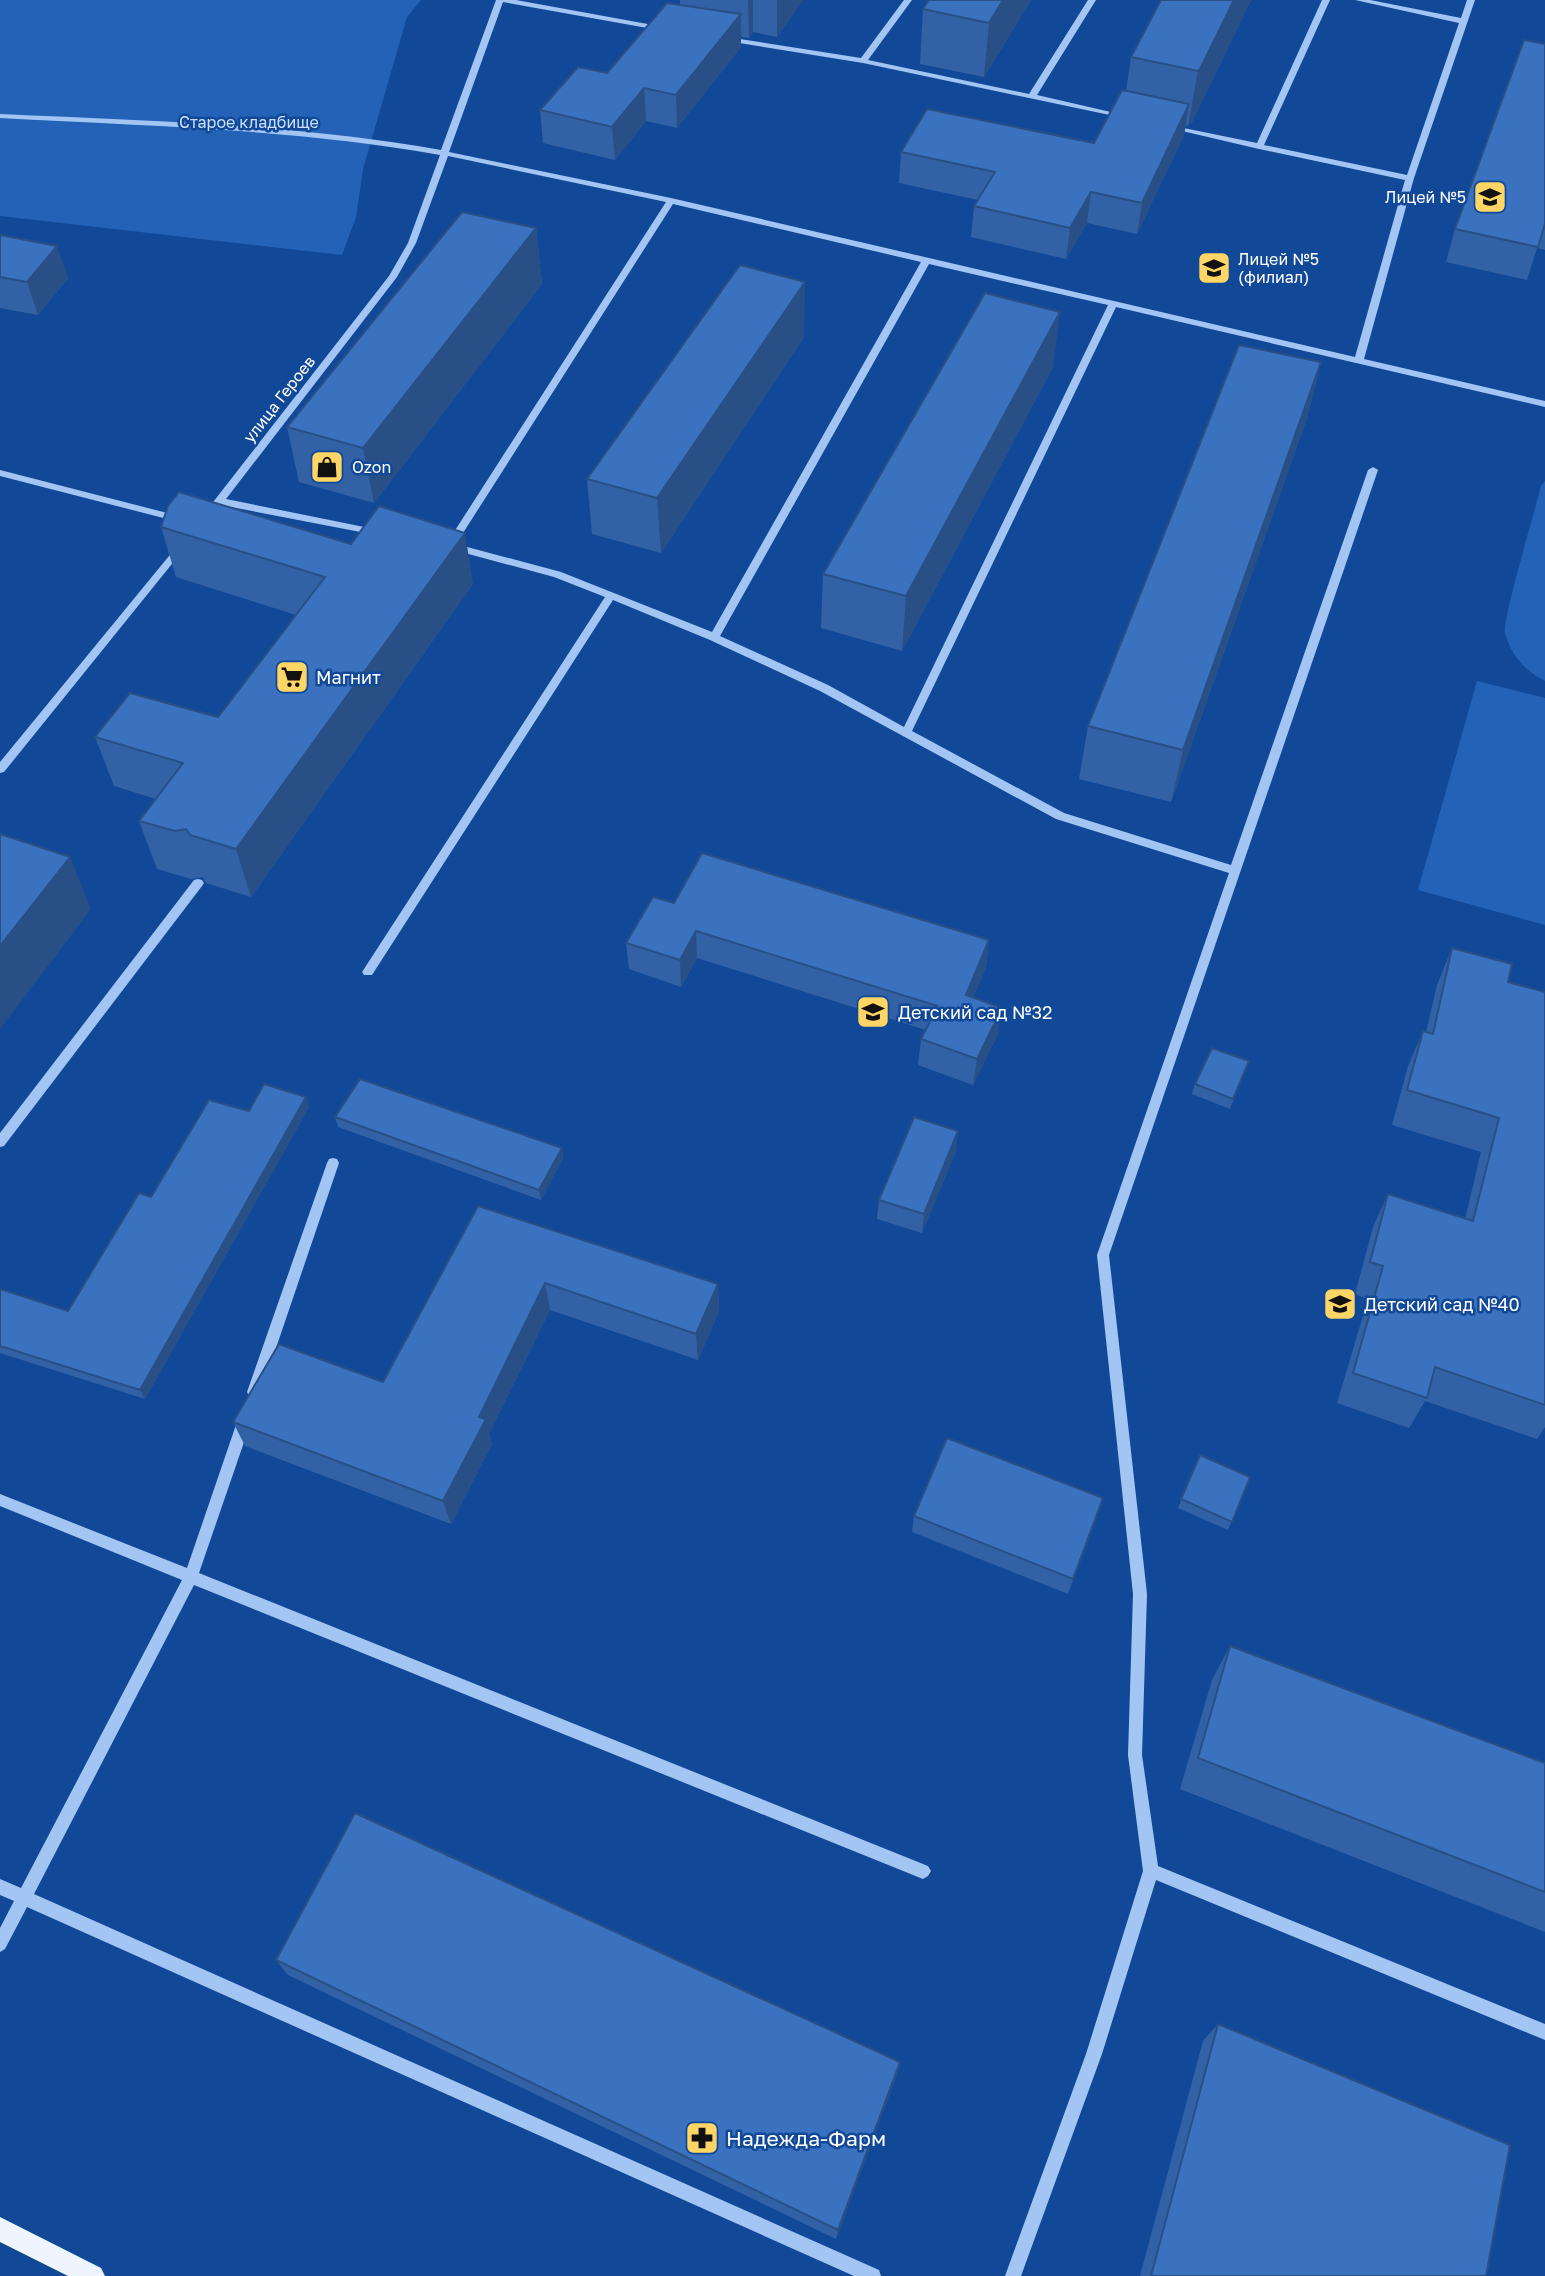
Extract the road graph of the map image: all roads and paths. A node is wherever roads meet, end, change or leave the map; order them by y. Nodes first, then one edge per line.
1 (501, 0) edge
2 (908, 0) edge
3 (1092, 0) edge
4 (1326, 0) edge
5 (1359, 0) edge
6 (1471, 0) edge
7 (1463, 21) junction
8 (671, 31) edge
9 (712, 37) edge
10 (863, 61) junction
11 (1031, 96) junction
12 (0, 116) edge
13 (1139, 120) edge
14 (1165, 126) edge
15 (1259, 147) junction
16 (443, 153) junction
17 (1410, 178) junction
18 (671, 201) junction
19 (926, 261) junction
20 (1114, 303) junction
21 (1359, 360) junction
22 (1545, 404) edge
23 (1373, 470) dead end
24 (0, 473) edge
25 (219, 501) junction
26 (206, 517) edge
27 (186, 521) edge
28 (382, 533) edge
29 (191, 535) edge
30 (437, 544) edge
31 (450, 546) junction
32 (610, 597) junction
33 (713, 636) junction
34 (906, 733) junction
35 (0, 769) edge
36 (1236, 871) junction
37 (198, 883) edge
38 (368, 972) dead end
39 (0, 1142) edge
40 (333, 1163) dead end
41 (0, 1500) edge
42 (190, 1579) junction
43 (923, 1871) dead end
44 (1151, 1871) junction
45 (0, 1887) edge
46 (24, 1898) junction
47 (0, 1944) edge
48 (1545, 2032) edge
49 (0, 2229) edge
50 (93, 2276) edge
51 (873, 2276) edge
52 (1013, 2276) edge

1 - 8 street
1 - 16 street, улица Героев
2 - 10 street
3 - 11 street
4 - 15 lane
5 - 7 street
6 - 7 street
7 - 17 street
9 - 10 street
10 - 11 street
11 - 13 street
12 - 16 street
14 - 15 street
15 - 17 street
16 - 18 street
16 - 25 street, улица Героев
17 - 21 lane
18 - 19 street
18 - 31 street
19 - 20 street
19 - 33 street
20 - 21 street
20 - 34 street
21 - 22 street
23 - 36 street
24 - 27 street
25 - 26 street, улица Героев
25 - 28 street
29 - 35 street
30 - 31 street
31 - 32 street
32 - 33 street
32 - 38 street
33 - 34 street
34 - 36 street
36 - 44 street
37 - 39 street
40 - 42 street
41 - 42 lane
42 - 43 lane
42 - 46 street
44 - 48 street
44 - 52 street
45 - 46 street
46 - 47 street
46 - 51 street
49 - 50 main road

